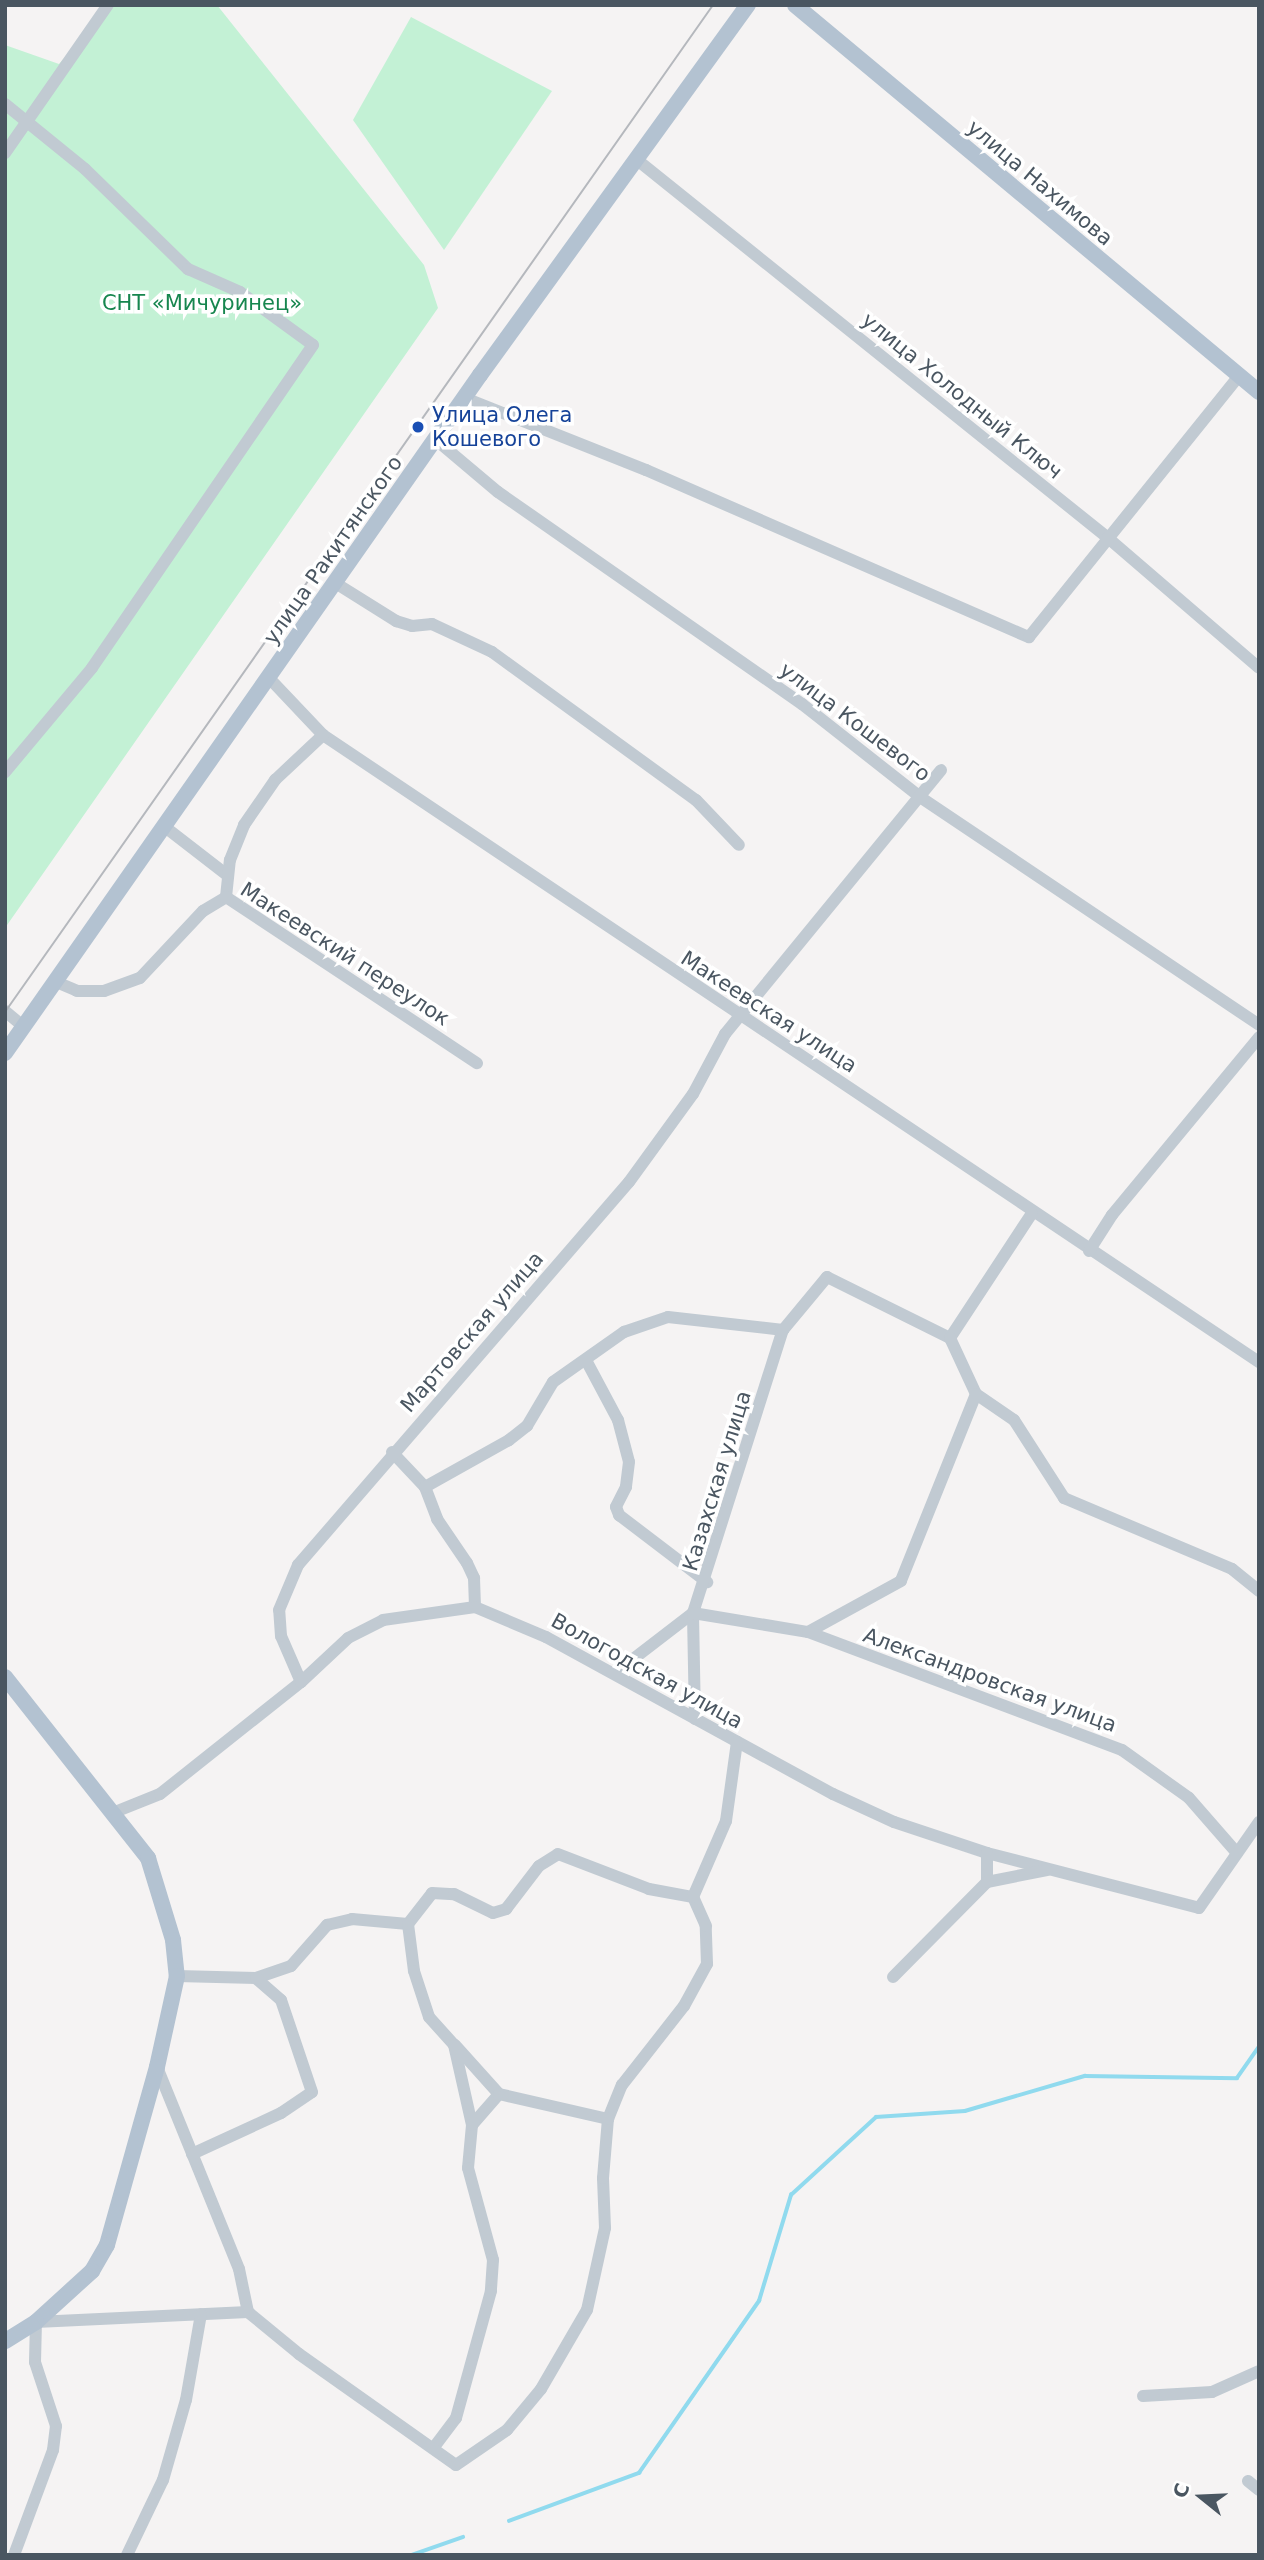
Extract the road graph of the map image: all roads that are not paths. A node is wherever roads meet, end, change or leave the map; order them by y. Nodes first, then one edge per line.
1 (108, 5) edge
2 (748, 5) edge
3 (795, 5) edge
4 (5, 104) edge
5 (28, 122) junction
6 (5, 153) edge
7 (636, 159) junction
8 (1239, 376) junction
9 (1259, 392) edge
10 (466, 398) junction
11 (435, 439) junction
12 (1108, 538) junction
13 (337, 584) junction
14 (1259, 668) edge
15 (270, 679) junction
16 (323, 735) junction
17 (941, 770) dead end
18 (5, 772) edge
19 (920, 797) junction
20 (165, 827) junction
21 (739, 845) dead end
22 (227, 875) junction
23 (226, 897) junction
24 (54, 981) junction
25 (5, 1011) edge
26 (740, 1017) junction
27 (1259, 1025) edge
28 (24, 1027) junction
29 (1259, 1037) edge
30 (5, 1053) edge
31 (477, 1063) dead end
32 (1032, 1213) junction
33 (1089, 1251) junction
34 (783, 1331) junction
35 (950, 1338) junction
36 (587, 1362) junction
37 (1259, 1362) edge
38 (976, 1394) junction
39 (392, 1452) junction
40 (425, 1487) junction
41 (707, 1581) junction
42 (1259, 1591) edge
43 (475, 1607) junction
44 (694, 1614) junction
45 (808, 1632) junction
46 (615, 1673) junction
47 (5, 1677) edge
48 (301, 1682) junction
49 (695, 1718) junction
50 (737, 1742) junction
51 (115, 1812) junction
52 (1259, 1822) edge
53 (987, 1853) junction
54 (1237, 1853) junction
55 (1054, 1869) junction
56 (987, 1882) junction
57 (693, 1897) junction
58 (408, 1924) junction
59 (177, 1976) junction
60 (893, 1977) dead end
61 (256, 1978) junction
62 (454, 2045) junction
63 (157, 2067) junction
64 (499, 2094) junction
65 (608, 2119) junction
66 (472, 2125) junction
67 (192, 2154) junction
68 (248, 2312) junction
69 (201, 2314) junction
70 (36, 2322) junction
71 (5, 2341) edge
72 (1259, 2371) edge
73 (1143, 2396) dead end
74 (434, 2447) junction
75 (1248, 2481) dead end
76 (1259, 2490) edge
77 (14, 2555) edge
78 (127, 2555) edge

1 - 5 street
2 - 7 main road, улица Ракитянского
3 - 8 main road, улица Нахимова
4 - 5 street
5 - 6 street
5 - 18 street
7 - 10 main road, улица Ракитянского
7 - 12 street, улица Холодный Ключ
8 - 9 main road, улица Нахимова
8 - 12 street
10 - 11 main road, улица Ракитянского
10 - 12 street
11 - 13 main road, улица Ракитянского
11 - 19 street, улица Кошевого
12 - 14 street, улица Холодный Ключ
13 - 15 main road, улица Ракитянского
13 - 21 street
15 - 16 street, Макеевская улица
15 - 20 main road, улица Ракитянского
16 - 22 street
16 - 26 street, Макеевская улица
17 - 19 street, Мартовская улица
19 - 26 street, Мартовская улица
19 - 27 street, улица Кошевого
20 - 22 street
20 - 24 main road, улица Ракитянского
22 - 23 street
23 - 24 street, Макеевский переулок
23 - 31 street, Макеевский переулок
24 - 28 main road, улица Ракитянского
25 - 28 street
26 - 32 street, Макеевская улица
26 - 39 street, Мартовская улица
28 - 30 main road, улица Ракитянского
29 - 33 street
32 - 33 street, Макеевская улица
32 - 35 street
33 - 37 street, Макеевская улица
34 - 35 street, Казахская улица
34 - 36 street
34 - 41 street, Казахская улица
35 - 38 street
36 - 40 street
36 - 41 street
38 - 42 street
38 - 45 street
39 - 40 street
39 - 48 street, Мартовская улица
40 - 43 street
41 - 44 street, Казахская улица
43 - 46 street, Вологодская улица
43 - 48 street
44 - 45 street, Александровская улица
44 - 46 street
44 - 49 street
45 - 54 street, Александровская улица
46 - 49 street, Вологодская улица
47 - 51 main road
48 - 51 street
49 - 50 street, Вологодская улица
50 - 53 street, Вологодская улица
50 - 57 street
51 - 59 main road
52 - 54 street
53 - 55 street, Вологодская улица
53 - 56 street
54 - 55 street, Вологодская улица
55 - 56 street
56 - 60 street
57 - 58 street
57 - 65 street
58 - 61 street
58 - 62 street
59 - 61 street
59 - 63 main road
61 - 67 street
62 - 64 street
62 - 66 street
63 - 67 street
63 - 70 main road
64 - 65 street
64 - 66 street
65 - 74 street
66 - 74 street
67 - 68 street
68 - 69 street
68 - 74 street
69 - 70 street
69 - 78 street
70 - 71 main road
70 - 77 street
72 - 73 street
75 - 76 street

